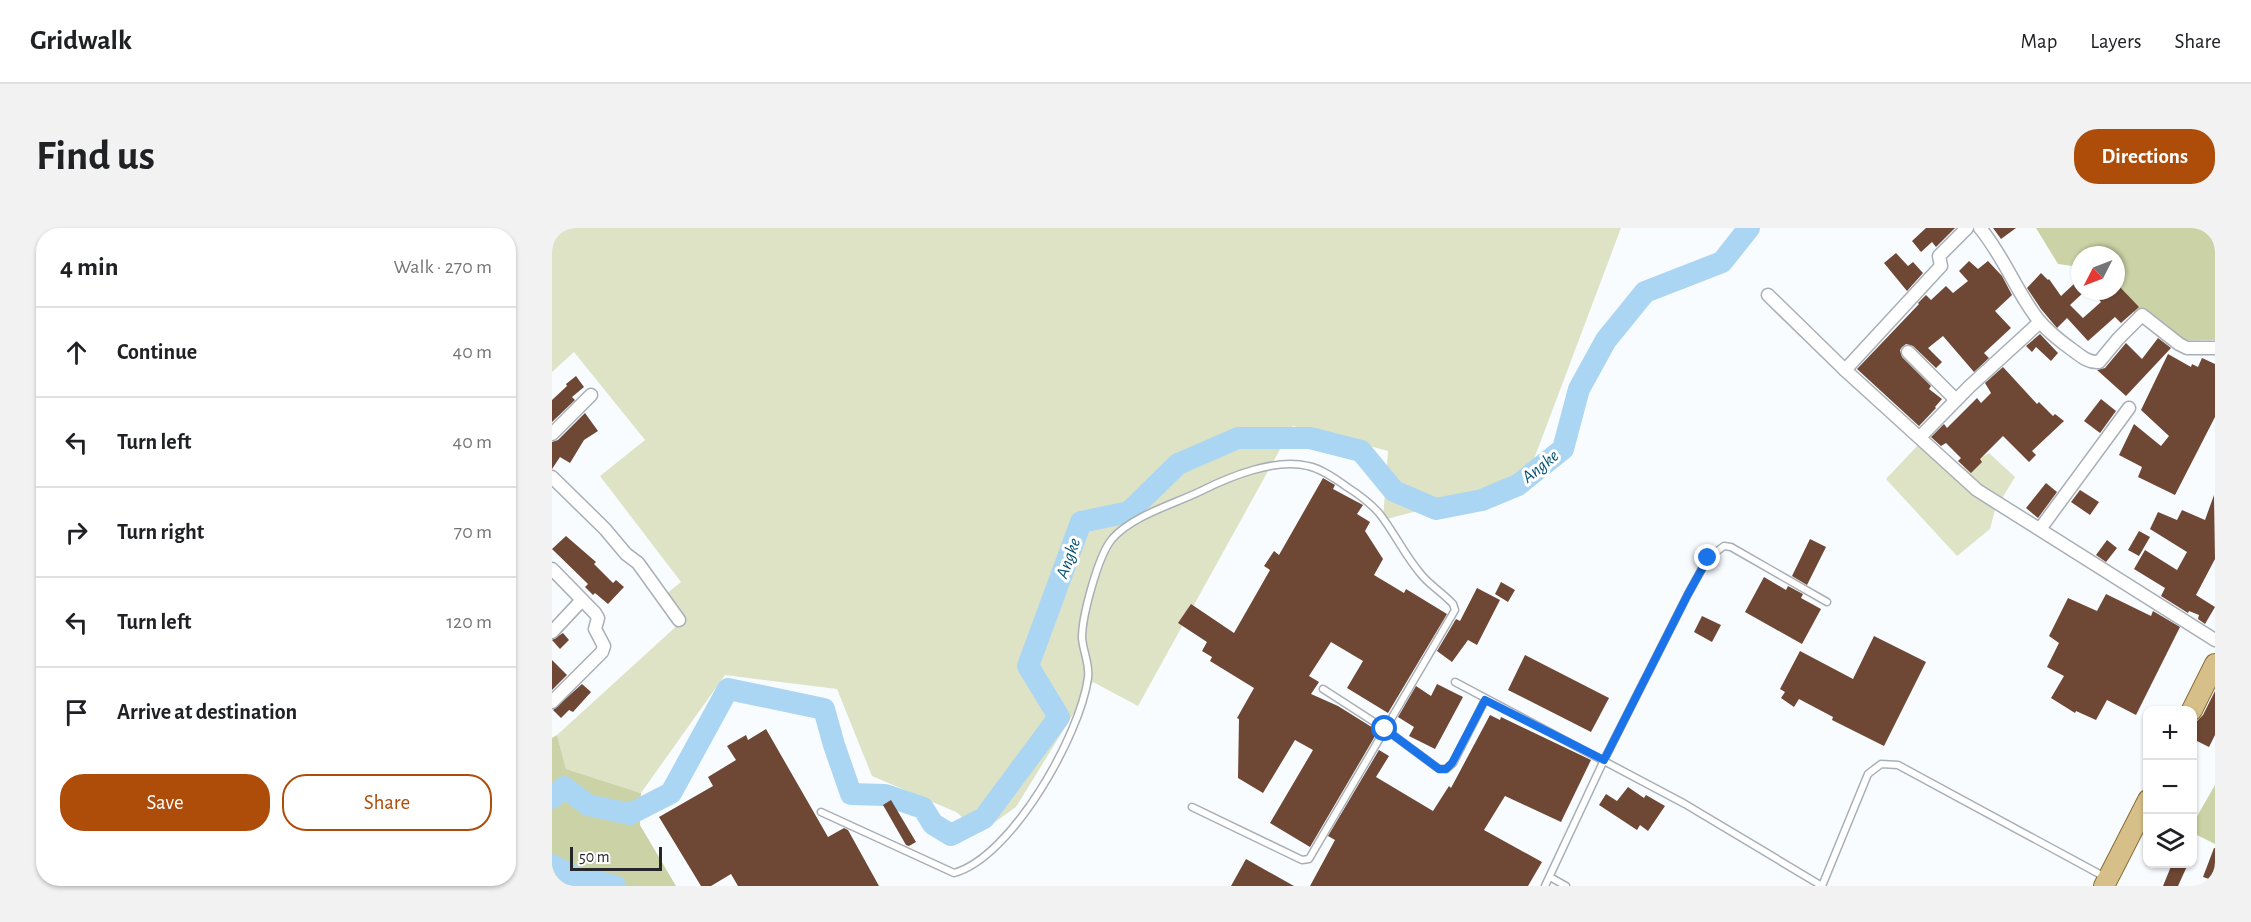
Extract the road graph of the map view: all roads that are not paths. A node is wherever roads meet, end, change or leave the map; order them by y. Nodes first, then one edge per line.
1 (1967, 228) edge
2 (1980, 228) edge
3 (1768, 295) dead end
4 (2040, 322) junction
5 (2215, 348) edge
6 (1908, 352) dead end
7 (1845, 370) junction
8 (591, 396) dead end
9 (1956, 400) junction
10 (2128, 408) dead end
11 (552, 434) edge
12 (1920, 437) junction
13 (552, 477) edge
14 (2040, 529) junction
15 (552, 569) edge
16 (582, 600) junction
17 (1827, 602) dead end
18 (679, 620) dead end
19 (552, 632) edge
20 (2215, 640) edge
21 (2215, 664) edge
22 (1455, 682) dead end
23 (1323, 689) dead end
24 (1485, 700) junction
25 (552, 702) edge
26 (2194, 706) edge
27 (1385, 729) junction
28 (1604, 760) junction
29 (1192, 807) dead end
30 (2143, 810) edge
31 (821, 812) dead end
32 (1550, 877) junction
33 (2105, 882) edge
34 (1545, 886) edge
35 (1566, 886) edge
36 (1822, 886) edge

1 - 7 street
2 - 4 street
3 - 7 street
4 - 5 street
4 - 9 street
6 - 9 street
7 - 12 street
8 - 11 street
9 - 12 street
10 - 14 street
12 - 14 street
13 - 18 street
14 - 20 street
15 - 16 street
16 - 19 street
16 - 25 street
17 - 28 lane
21 - 26 main road
22 - 24 lane
23 - 27 lane
24 - 27 lane
24 - 28 lane
27 - 29 lane
27 - 31 lane
28 - 32 lane
28 - 36 lane
30 - 33 main road
32 - 34 lane
32 - 35 lane
33 - 36 lane

